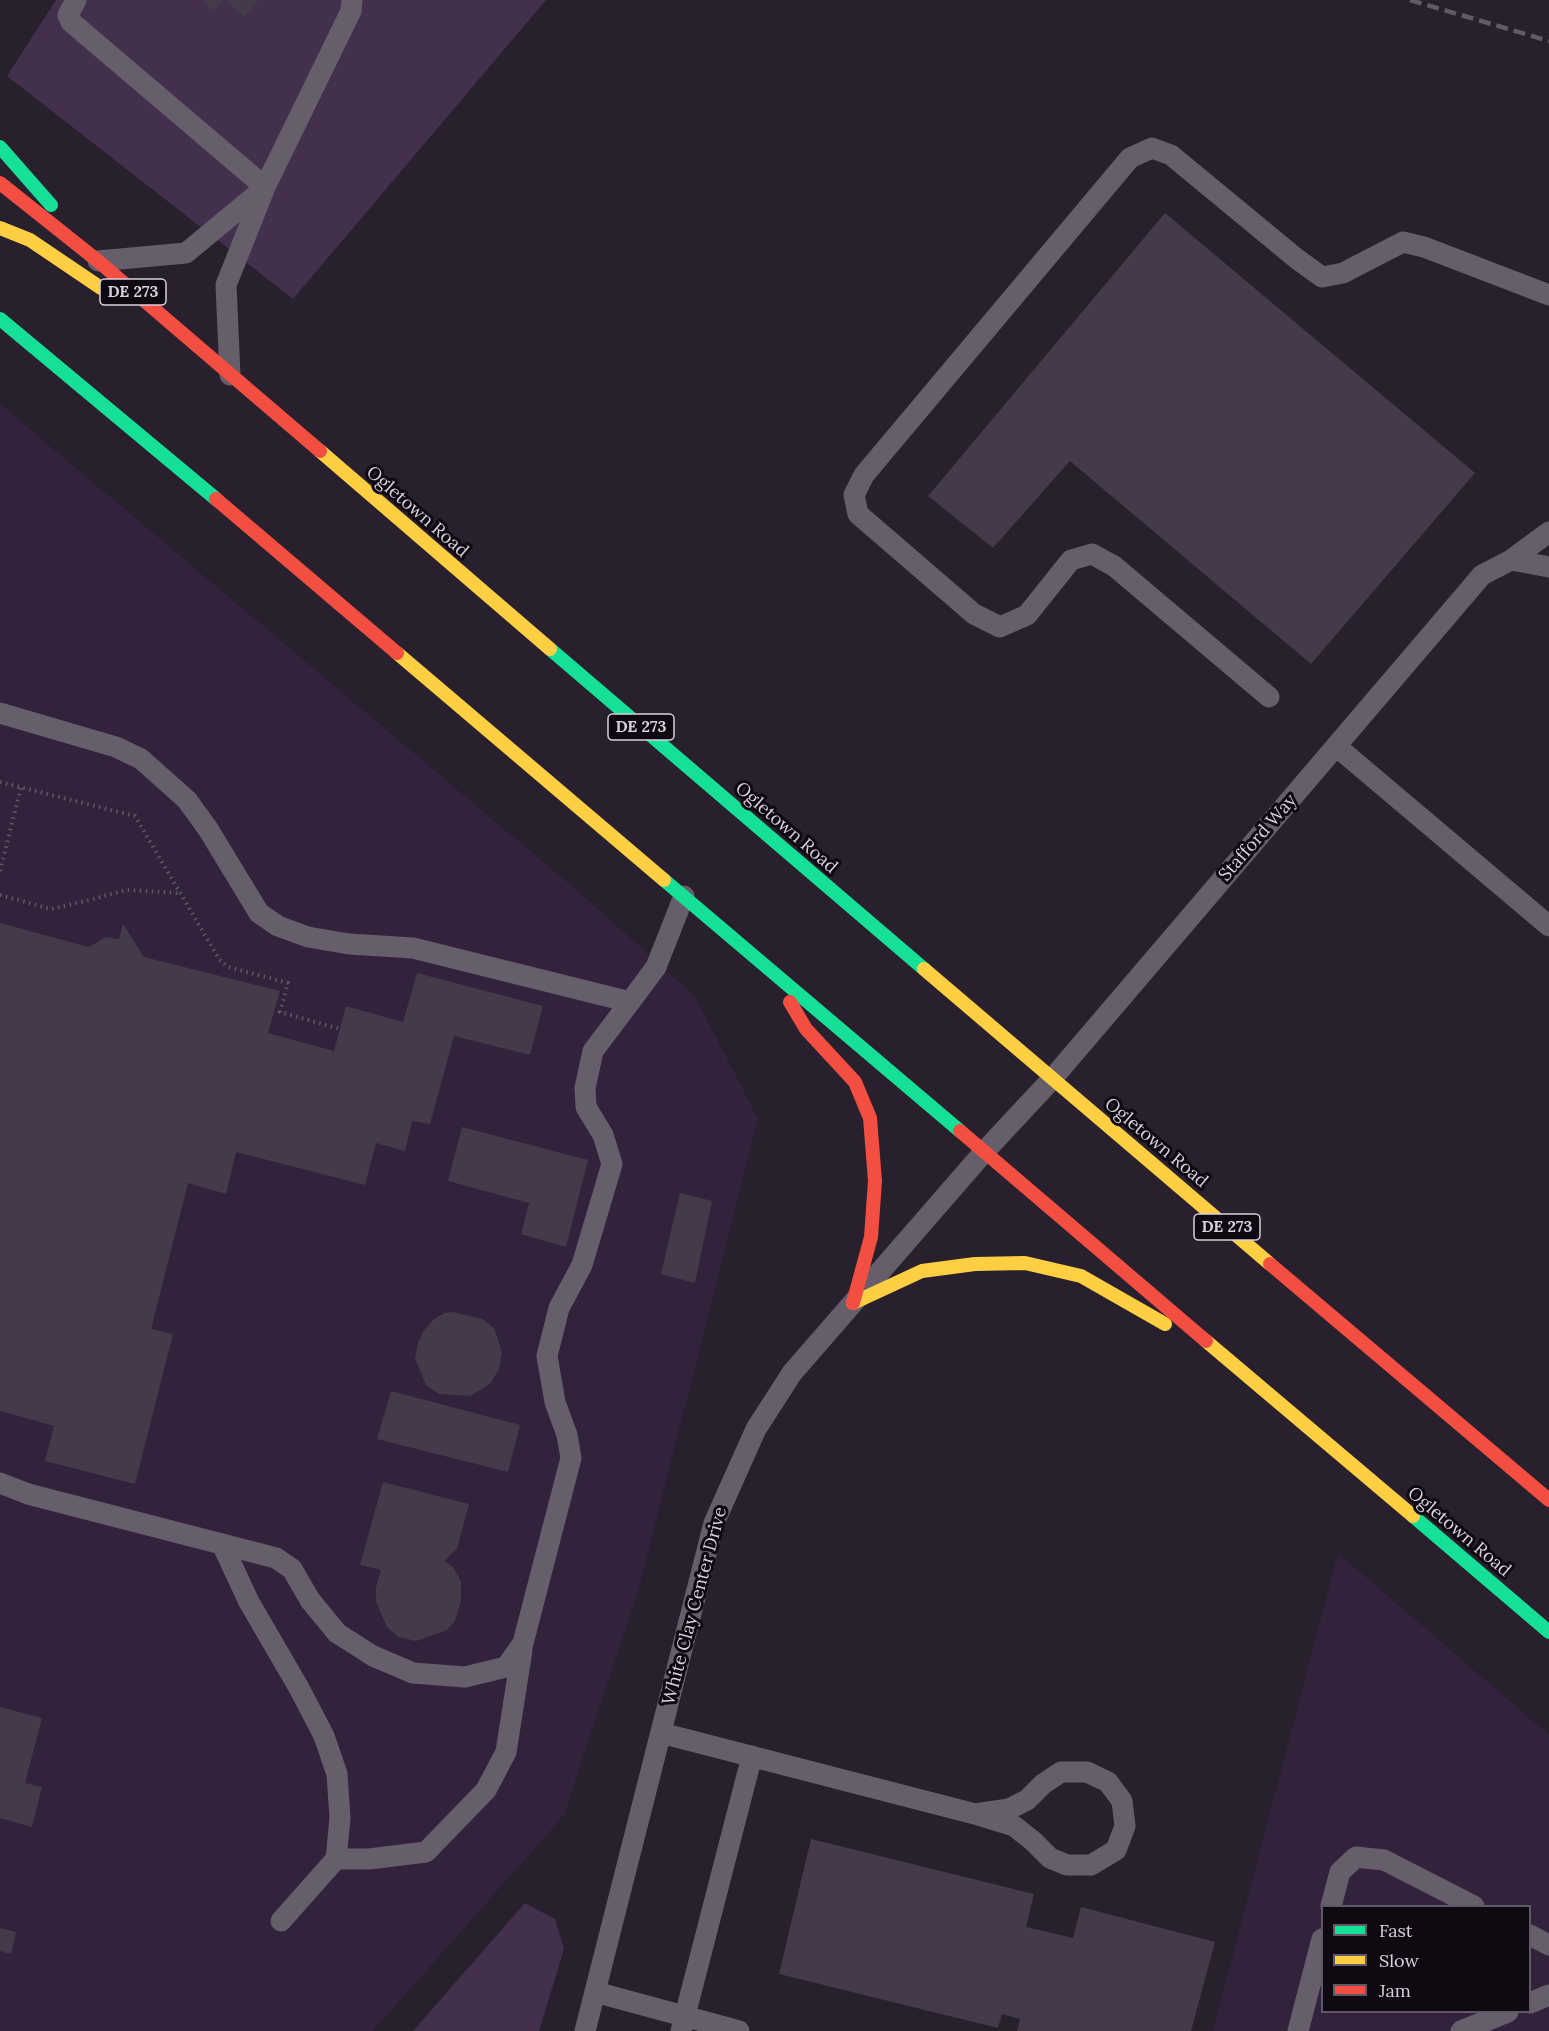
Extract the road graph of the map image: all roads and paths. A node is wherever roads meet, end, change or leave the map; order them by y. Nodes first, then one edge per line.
1 (76, 0) edge
2 (352, 0) edge
3 (0, 147) edge
4 (0, 183) edge
5 (265, 188) junction
6 (0, 228) edge
7 (98, 261) junction
8 (1549, 295) edge
9 (116, 298) dead end
10 (135, 311) dead end
11 (0, 319) edge
12 (230, 375) junction
13 (1549, 532) edge
14 (1511, 560) junction
15 (1549, 567) edge
16 (1269, 697) dead end
17 (0, 713) edge
18 (1336, 746) junction
19 (0, 782) edge
20 (21, 787) junction
21 (0, 871) edge
22 (180, 893) junction
23 (0, 895) edge
24 (684, 896) junction
25 (1549, 926) edge
26 (770, 970) junction
27 (630, 1002) junction
28 (340, 1029) dead end
29 (1052, 1079) junction
30 (984, 1152) junction
31 (853, 1303) junction
32 (1221, 1353) junction
33 (0, 1483) edge
34 (1549, 1500) edge
35 (222, 1544) junction
36 (1549, 1632) edge
37 (523, 1643) junction
38 (661, 1733) junction
39 (752, 1756) junction
40 (975, 1814) junction
41 (336, 1859) junction
42 (1331, 1905) edge
43 (1472, 1905) edge
44 (281, 1921) dead end
45 (1531, 1936) edge
46 (1549, 1945) edge
47 (1321, 1946) edge
48 (595, 1992) junction
49 (1549, 1995) edge
50 (1531, 2003) edge
51 (1506, 2013) edge
52 (682, 2024) edge
53 (585, 2031) edge
54 (739, 2031) edge
55 (1298, 2031) edge
56 (1461, 2031) edge

1 - 5 lane
2 - 5 lane
3 - 7 main road
4 - 7 main road, Ogletown Road / DE 273
5 - 7 lane
5 - 12 lane
6 - 9 main road
7 - 12 main road, Ogletown Road / DE 273
8 - 16 lane
10 - 12 main road
11 - 24 main road, Ogletown Road
12 - 29 main road, Ogletown Road / DE 273
13 - 14 lane, Stafford Way
14 - 15 lane
14 - 18 lane, Stafford Way
17 - 27 lane
18 - 25 lane
18 - 29 lane, Stafford Way
19 - 20 path
20 - 21 path
20 - 22 path
22 - 23 path
22 - 28 path
24 - 26 main road, Ogletown Road
24 - 27 lane
26 - 30 main road, Ogletown Road
26 - 31 main road
27 - 37 lane
29 - 30 lane, Stafford Way
29 - 34 main road, Ogletown Road / DE 273
30 - 31 lane, White Clay Center Drive
30 - 32 main road, Ogletown Road
31 - 32 main road
31 - 38 lane, White Clay Center Drive
32 - 36 main road, Ogletown Road
33 - 35 lane
35 - 37 lane
35 - 41 lane
37 - 41 lane
38 - 39 lane
38 - 48 lane, White Clay Center Drive
39 - 40 lane
39 - 52 lane
40 - 40 lane
41 - 44 lane
42 - 43 lane
45 - 46 lane
47 - 55 lane
48 - 52 lane
48 - 53 lane, White Clay Center Drive
49 - 50 lane
51 - 56 lane
52 - 54 lane

